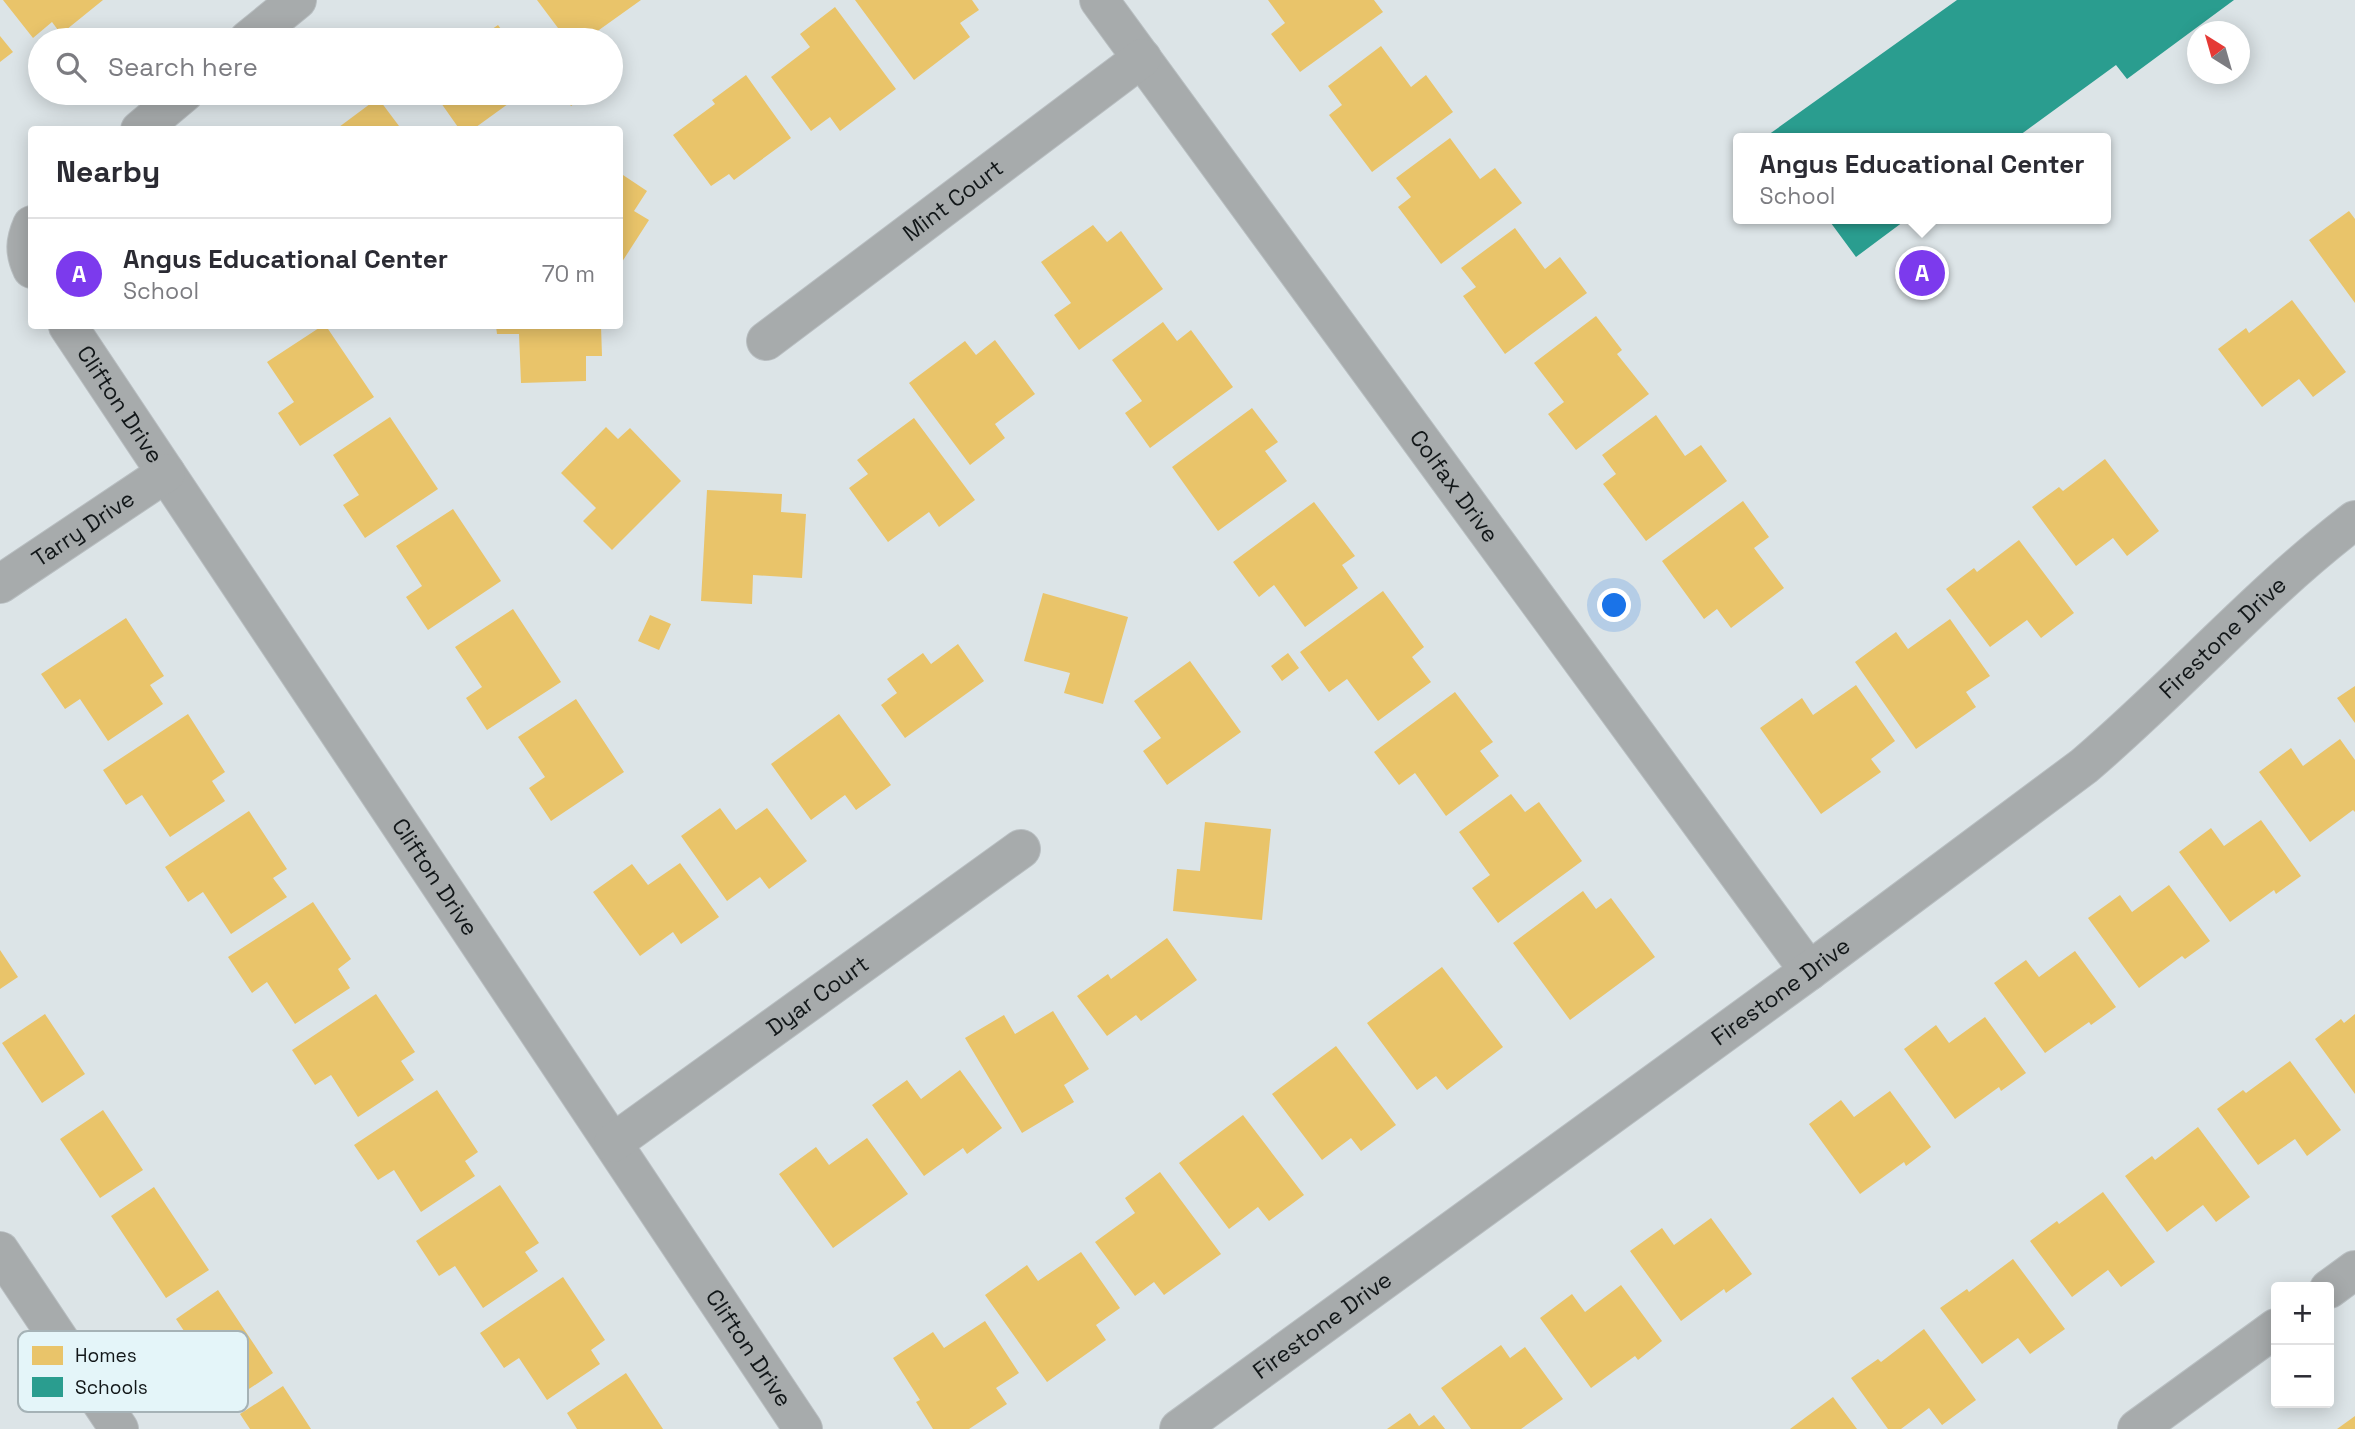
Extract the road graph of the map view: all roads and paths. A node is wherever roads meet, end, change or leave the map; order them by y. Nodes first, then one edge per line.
1 (297, 0) edge
2 (1099, 0) edge
3 (263, 28) edge
4 (1142, 58) junction
5 (170, 105) edge
6 (145, 126) edge
7 (70, 329) edge
8 (766, 341) dead end
9 (166, 473) junction
10 (2355, 520) edge
11 (0, 583) edge
12 (1021, 849) dead end
13 (1809, 971) junction
14 (613, 1143) junction
15 (0, 1251) edge
16 (2355, 1270) edge
17 (2334, 1285) edge
18 (53, 1331) edge
19 (2271, 1332) edge
20 (108, 1412) edge
21 (119, 1429) edge
22 (803, 1429) edge
23 (1179, 1429) edge
24 (2137, 1429) edge

1 - 3 street
2 - 4 street, Colfax Drive
4 - 8 street, Mint Court
4 - 13 street, Colfax Drive
5 - 6 street
7 - 9 street, Clifton Drive
9 - 11 street, Tarry Drive
9 - 14 street, Clifton Drive
10 - 13 street, Firestone Drive
12 - 14 street, Dyar Court
13 - 23 street, Firestone Drive
14 - 22 street, Clifton Drive
15 - 18 street
16 - 17 street
19 - 24 street
20 - 21 street

